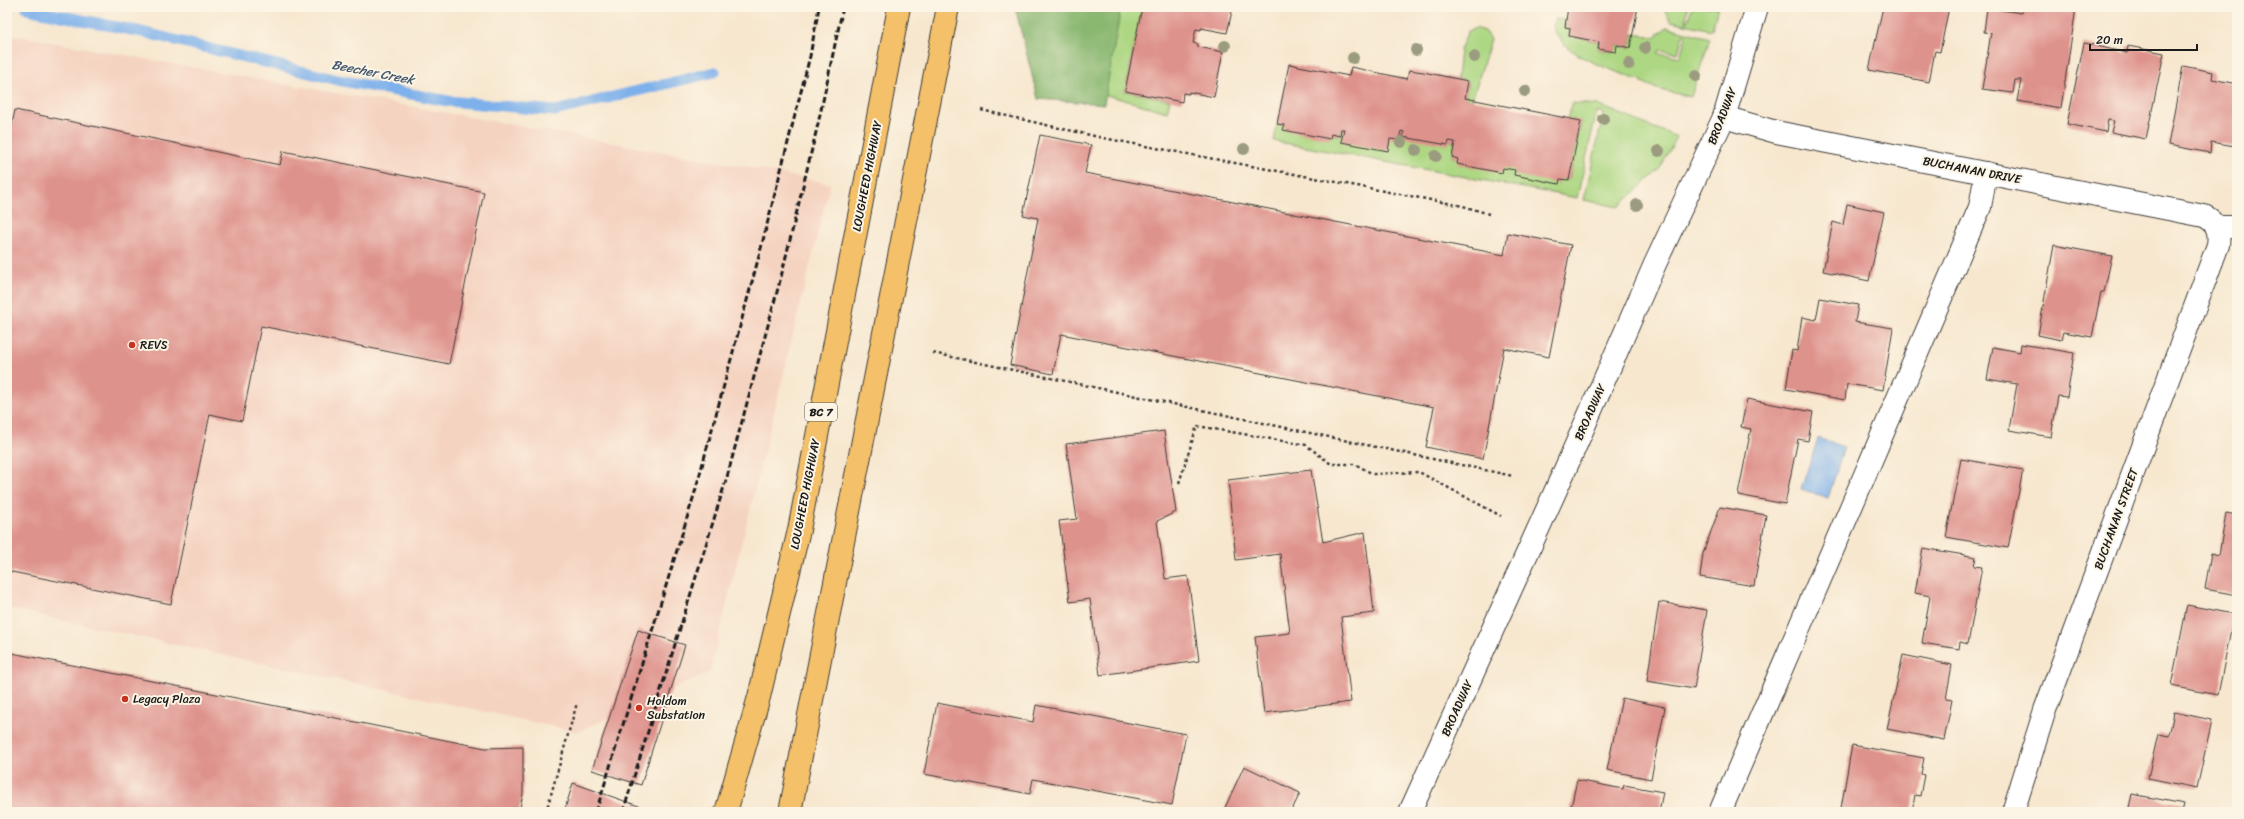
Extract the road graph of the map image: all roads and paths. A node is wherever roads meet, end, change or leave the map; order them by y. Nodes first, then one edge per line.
1 (899, 7) edge
2 (948, 7) edge
3 (1757, 7) edge
4 (981, 110) dead end
5 (1724, 117) junction
6 (1986, 173) junction
7 (1489, 214) dead end
8 (2227, 227) edge
9 (933, 353) dead end
10 (1513, 476) dead end
11 (1179, 484) dead end
12 (1501, 516) dead end
13 (577, 703) dead end
14 (546, 812) edge
15 (726, 812) edge
16 (790, 812) edge
17 (1410, 812) edge
18 (1720, 812) edge
19 (2013, 812) edge

1 - 15 main road, LOUGHEED HIGHWAY / BC 7
2 - 16 main road
3 - 5 street, BROADWAY
4 - 7 path
5 - 6 street, BUCHANAN DRIVE
5 - 17 street, BROADWAY
6 - 8 street, BUCHANAN DRIVE
6 - 18 street
8 - 19 street, BUCHANAN STREET
9 - 10 path
11 - 12 path
13 - 14 path

